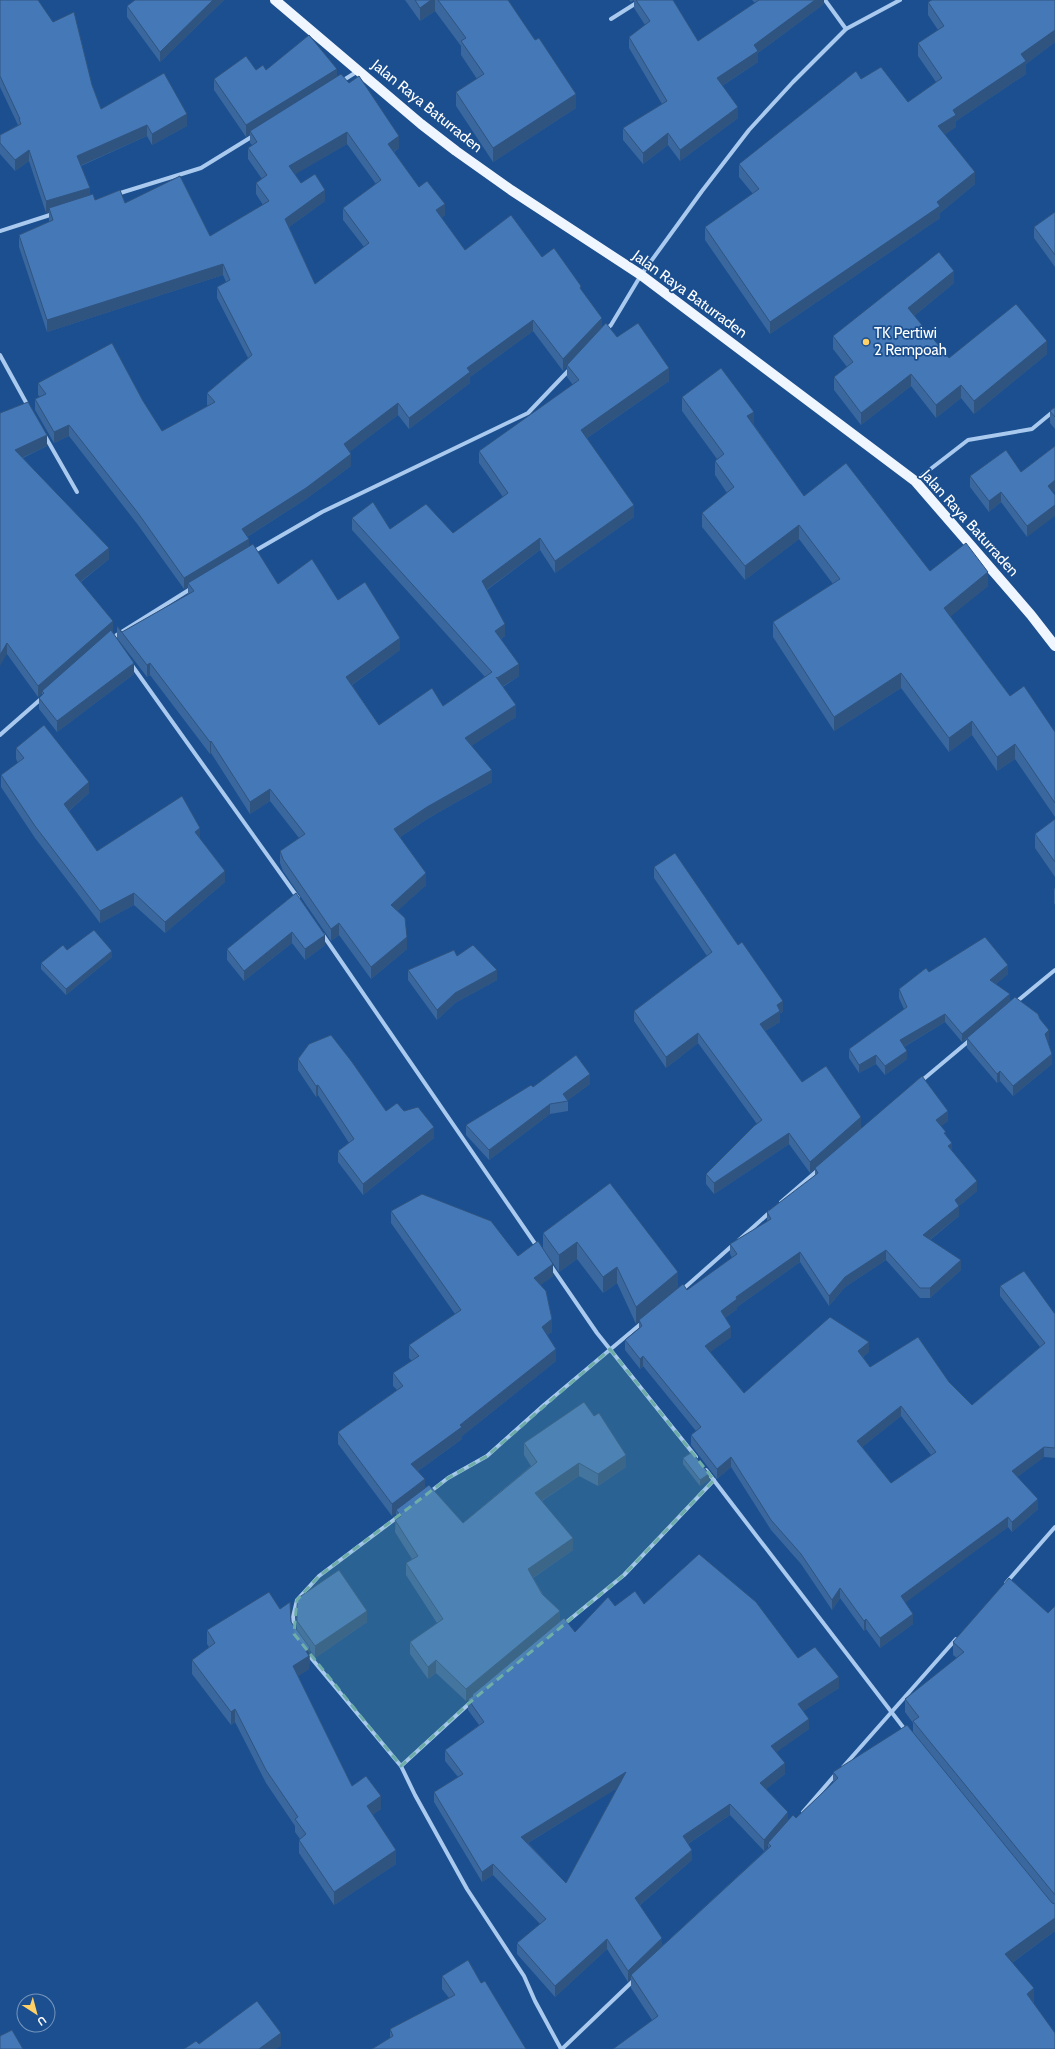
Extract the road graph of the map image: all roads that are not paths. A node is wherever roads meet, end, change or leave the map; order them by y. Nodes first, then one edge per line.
1 (275, 0) edge
2 (641, 0) edge
3 (825, 0) edge
4 (900, 0) edge
5 (610, 19) dead end
6 (846, 29) junction
7 (359, 70) junction
8 (340, 83) edge
9 (255, 135) edge
10 (112, 196) edge
11 (60, 212) edge
12 (0, 231) edge
13 (641, 275) junction
14 (601, 336) edge
15 (0, 355) edge
16 (575, 363) edge
17 (30, 409) edge
18 (1055, 410) edge
19 (41, 429) edge
20 (915, 481) junction
21 (77, 492) dead end
22 (246, 556) edge
23 (199, 584) edge
24 (112, 637) junction
25 (106, 642) edge
26 (116, 643) edge
27 (1055, 646) edge
28 (130, 662) edge
29 (47, 694) edge
30 (0, 735) edge
31 (299, 900) edge
32 (322, 933) edge
33 (1055, 970) edge
34 (1012, 1005) edge
35 (976, 1035) edge
36 (917, 1085) edge
37 (820, 1168) edge
38 (543, 1254) edge
39 (548, 1261) edge
40 (676, 1295) edge
41 (646, 1320) edge
42 (610, 1349) junction
43 (699, 1462) edge
44 (704, 1468) edge
45 (714, 1480) junction
46 (425, 1497) edge
47 (401, 1515) edge
48 (1055, 1527) edge
49 (1002, 1587) edge
50 (560, 1628) edge
51 (294, 1634) edge
52 (960, 1635) edge
53 (303, 1647) edge
54 (475, 1698) edge
55 (891, 1712) junction
56 (911, 1737) edge
57 (401, 1766) junction
58 (797, 1819) edge
59 (636, 1979) edge
60 (562, 2049) edge

1 - 7 main road, Jalan Raya Baturraden
2 - 5 street
3 - 6 street
4 - 6 street
6 - 13 street
7 - 8 street
7 - 13 main road, Jalan Raya Baturraden
9 - 10 street
11 - 12 street
13 - 14 street
13 - 20 main road, Jalan Raya Baturraden
15 - 17 street
16 - 22 street
18 - 20 street
19 - 21 street
20 - 27 main road, Jalan Raya Baturraden
23 - 24 street
24 - 25 street
24 - 26 street
28 - 31 street
29 - 30 street
32 - 38 street
33 - 34 street
35 - 36 street
37 - 40 street
39 - 42 street
41 - 42 street
42 - 43 street
42 - 46 street
44 - 45 street
45 - 50 street
45 - 55 street
47 - 51 street
48 - 49 street
52 - 55 street
53 - 57 street
54 - 57 street
55 - 56 street
55 - 58 street
57 - 60 street
59 - 60 street

